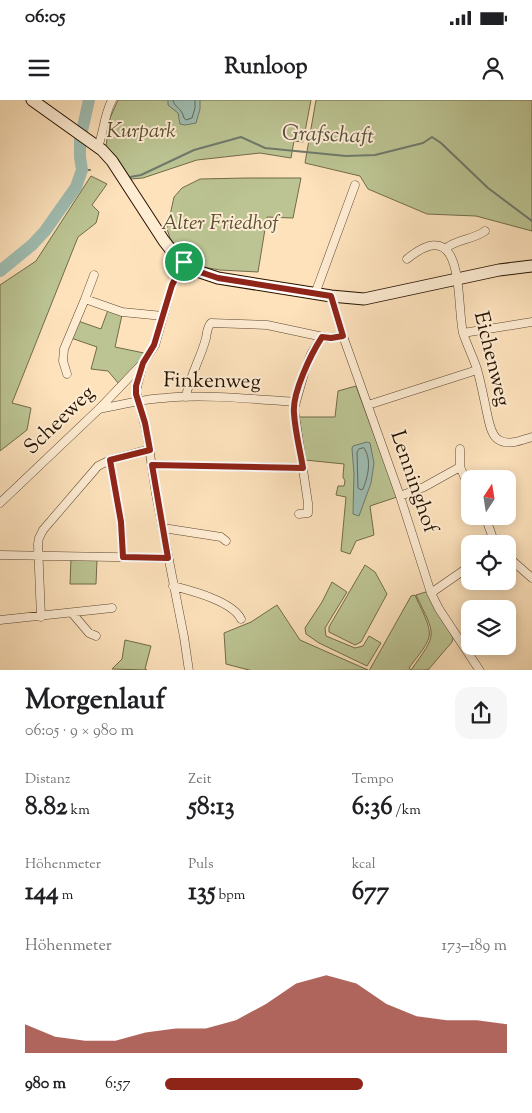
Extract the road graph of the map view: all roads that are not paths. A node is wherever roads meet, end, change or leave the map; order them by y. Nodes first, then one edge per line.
1 (32, 100) edge
2 (112, 100) edge
3 (95, 145) junction
4 (354, 185) dead end
5 (485, 231) dead end
6 (445, 249) junction
7 (407, 260) dead end
8 (184, 262) junction
9 (532, 266) edge
10 (94, 275) dead end
11 (458, 279) junction
12 (315, 294) junction
13 (331, 296) junction
14 (85, 299) junction
15 (163, 316) junction
16 (532, 322) edge
17 (464, 333) junction
18 (343, 336) junction
19 (322, 337) junction
20 (143, 363) junction
21 (477, 370) junction
22 (67, 374) dead end
23 (186, 397) junction
24 (138, 401) junction
25 (295, 402) junction
26 (368, 405) junction
27 (99, 409) junction
28 (532, 437) edge
29 (460, 449) dead end
30 (150, 450) junction
31 (110, 460) junction
32 (152, 465) junction
33 (460, 466) junction
34 (303, 468) junction
35 (461, 471) edge
36 (400, 496) junction
37 (0, 502) edge
38 (299, 514) dead end
39 (163, 528) junction
40 (226, 541) dead end
41 (0, 555) edge
42 (40, 556) junction
43 (123, 557) junction
44 (168, 558) junction
45 (516, 564) edge
46 (461, 572) edge
47 (532, 578) edge
48 (174, 586) junction
49 (431, 593) junction
50 (112, 608) dead end
51 (72, 613) junction
52 (41, 617) junction
53 (241, 618) dead end
54 (0, 620) edge
55 (96, 636) dead end
56 (189, 670) edge
57 (479, 670) edge

1 - 3 street
2 - 3 street
3 - 8 street
4 - 12 street
5 - 6 street
6 - 7 street
6 - 11 street, Eichenweg
8 - 12 street
8 - 15 street
9 - 11 street
10 - 14 street
11 - 13 street
11 - 17 street, Eichenweg
12 - 13 street
13 - 18 street, Lenninghof
14 - 15 street
14 - 22 street
15 - 20 street
16 - 17 street
17 - 21 street, Eichenweg
18 - 19 street
18 - 26 street, Lenninghof
19 - 23 street
19 - 25 street
20 - 24 street
20 - 27 street, Scheeweg
21 - 26 street
21 - 28 street, Eichenweg
23 - 24 street, Finkenweg
23 - 25 street, Finkenweg
24 - 27 street, Finkenweg
24 - 30 street
25 - 34 street
26 - 36 street, Lenninghof
27 - 37 street, Scheeweg
29 - 33 street
30 - 31 street
30 - 32 street
31 - 42 street
31 - 43 street
32 - 34 street
32 - 39 street
33 - 35 street
33 - 36 street
34 - 38 street
36 - 49 street, Lenninghof
39 - 40 street
39 - 44 street
41 - 42 street
42 - 43 street
42 - 52 street
43 - 44 street
44 - 48 street
45 - 47 street
46 - 49 street
48 - 53 street
48 - 56 street
49 - 57 street, Lenninghof
50 - 51 street
51 - 52 street
51 - 55 street
52 - 54 street

